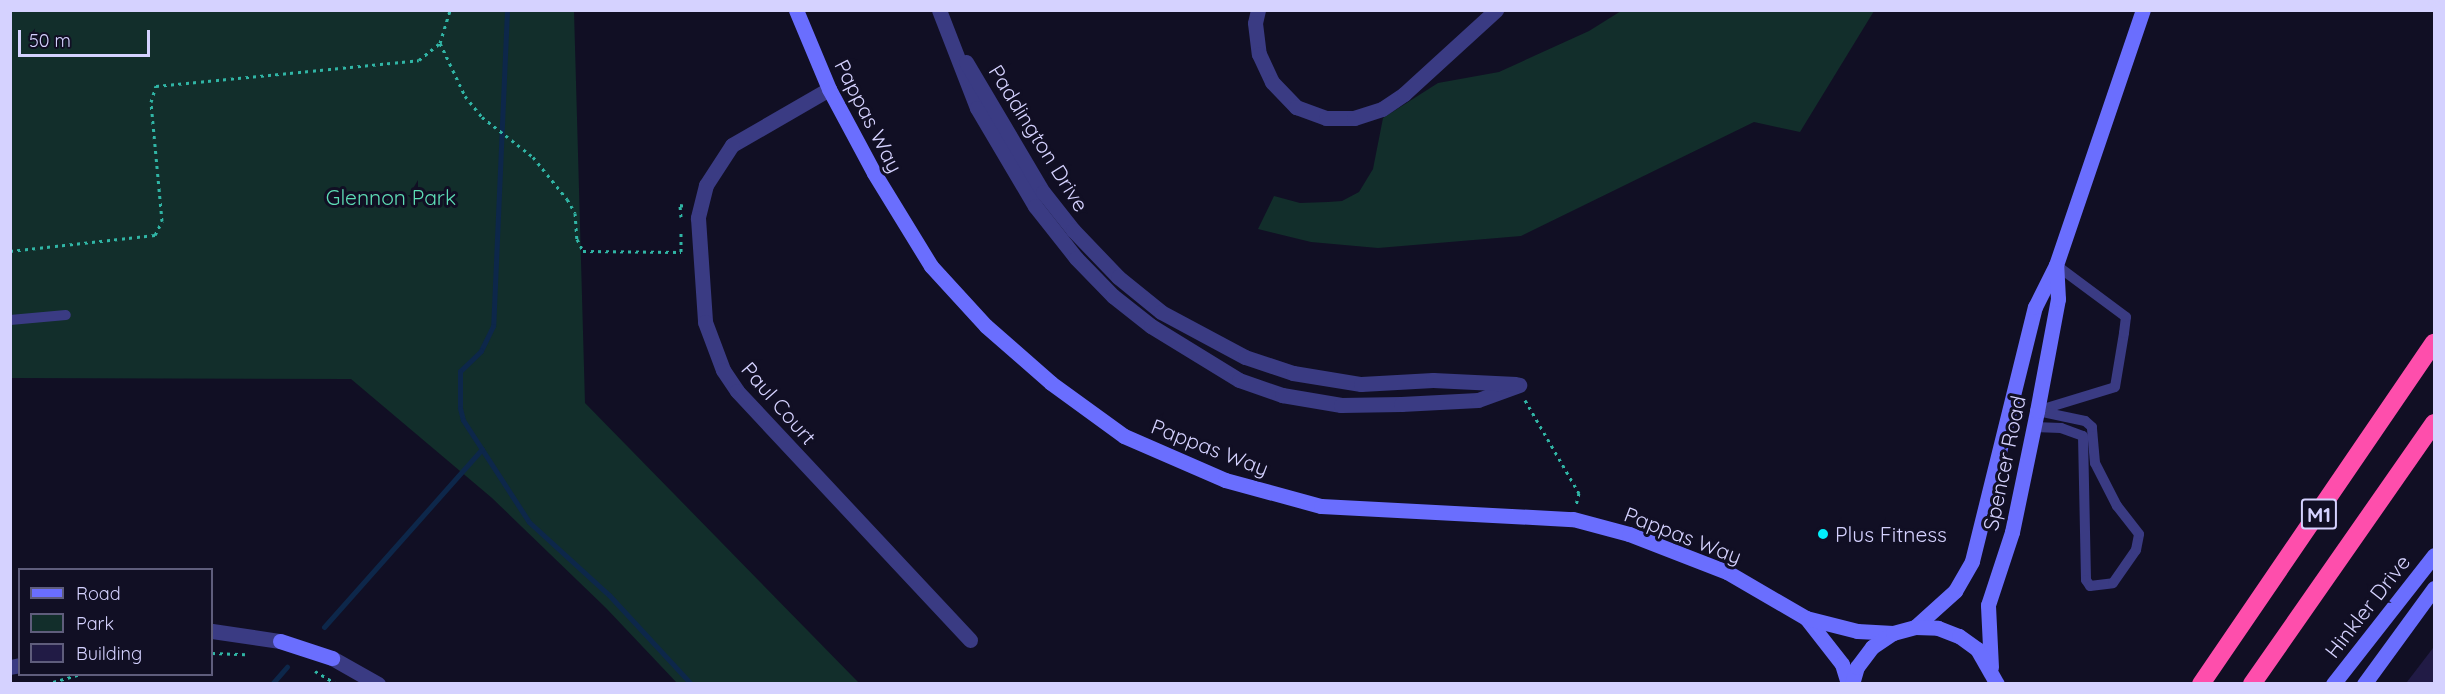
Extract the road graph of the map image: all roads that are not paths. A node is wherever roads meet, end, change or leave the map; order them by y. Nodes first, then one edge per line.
1 (796, 10) edge
2 (939, 10) edge
3 (1258, 10) edge
4 (1496, 10) edge
5 (2143, 10) edge
6 (951, 39) junction
7 (829, 88) junction
8 (2056, 265) junction
9 (66, 315) dead end
10 (10, 320) edge
11 (2434, 343) edge
12 (2011, 405) junction
13 (2037, 411) junction
14 (2434, 423) edge
15 (2034, 427) junction
16 (2434, 555) edge
17 (2434, 588) edge
18 (1806, 618) junction
19 (1915, 627) junction
20 (213, 631) edge
21 (1893, 633) junction
22 (970, 640) dead end
23 (1990, 667) junction
24 (378, 684) edge
25 (1850, 684) edge
26 (1997, 684) edge
27 (2201, 684) edge
28 (2252, 684) edge
29 (2333, 684) edge
30 (2364, 684) edge

1 - 7 street, Pappas Way
2 - 6 street, Paddington Drive
3 - 4 street
5 - 8 street, Spencer Road
6 - 6 street, Paddington Drive
7 - 18 street, Pappas Way
7 - 22 street, Paul Court
8 - 12 street, Spencer Road
8 - 13 street, Spencer Road
8 - 13 lane
9 - 10 lane
11 - 27 highway, M1
12 - 13 street
12 - 19 street, Spencer Road
13 - 15 street, Spencer Road
13 - 15 lane
14 - 28 highway, M1
15 - 23 street, Spencer Road
16 - 29 street, Hinkler Drive
17 - 30 street, Hinkler Drive
18 - 21 street, Pappas Way
18 - 25 street, Pappas Way
19 - 21 street
19 - 23 street
20 - 24 street
21 - 25 street
23 - 26 street

